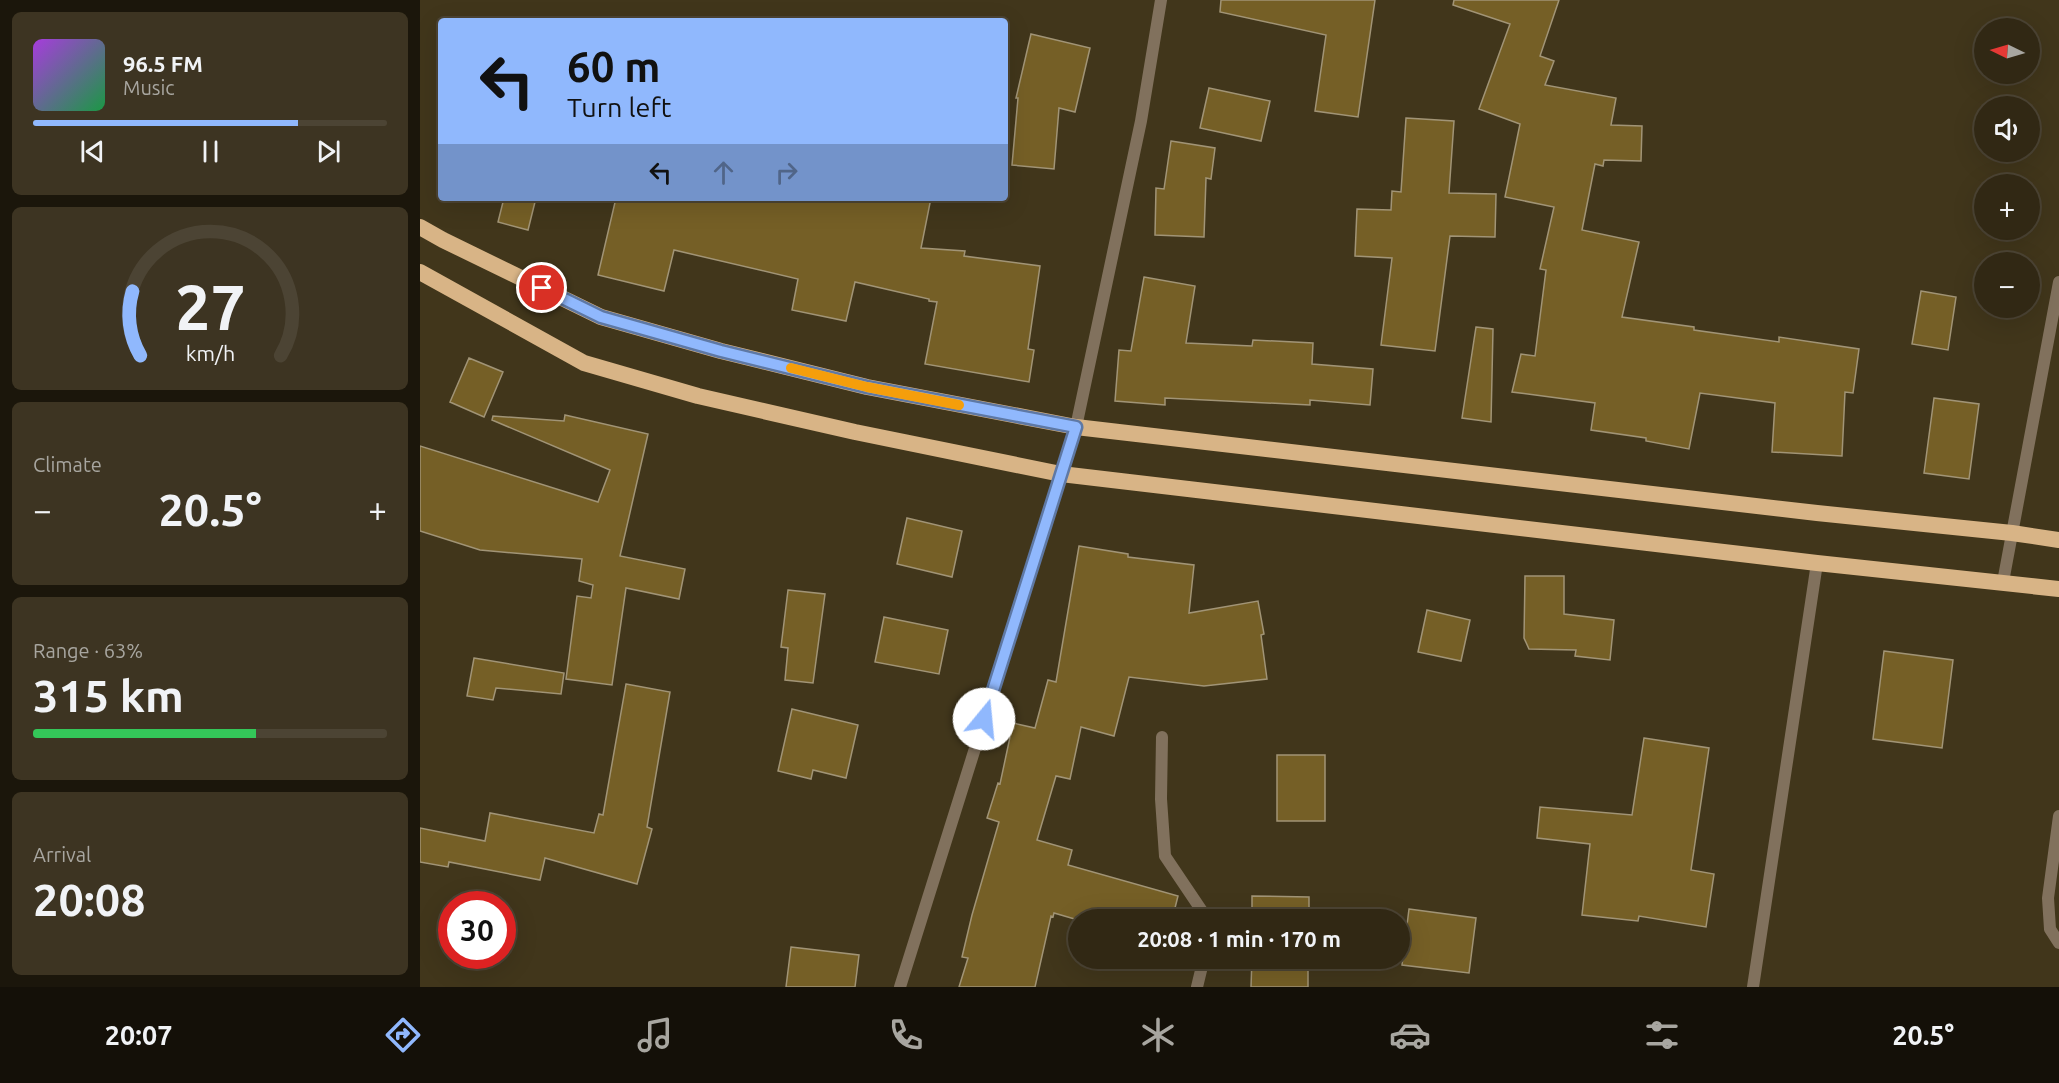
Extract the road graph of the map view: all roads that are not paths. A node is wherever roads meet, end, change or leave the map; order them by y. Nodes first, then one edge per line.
1 (1161, 0) edge
2 (420, 226) edge
3 (420, 272) edge
4 (2059, 282) edge
5 (1076, 427) junction
6 (1061, 474) junction
7 (2012, 533) junction
8 (2059, 540) edge
9 (1817, 563) junction
10 (2003, 582) junction
11 (2059, 589) edge
12 (1161, 737) dead end
13 (2059, 816) edge
14 (1201, 909) edge
15 (2059, 943) edge
16 (1201, 969) edge
17 (900, 987) edge
18 (1197, 987) edge
19 (1753, 987) edge

1 - 5 street
2 - 5 highway
3 - 6 highway
4 - 7 street
5 - 6 street
5 - 7 highway
6 - 9 highway
6 - 17 street
7 - 8 highway
7 - 10 street
9 - 10 highway
9 - 19 street
10 - 11 highway
12 - 14 street
13 - 15 street
16 - 18 street

